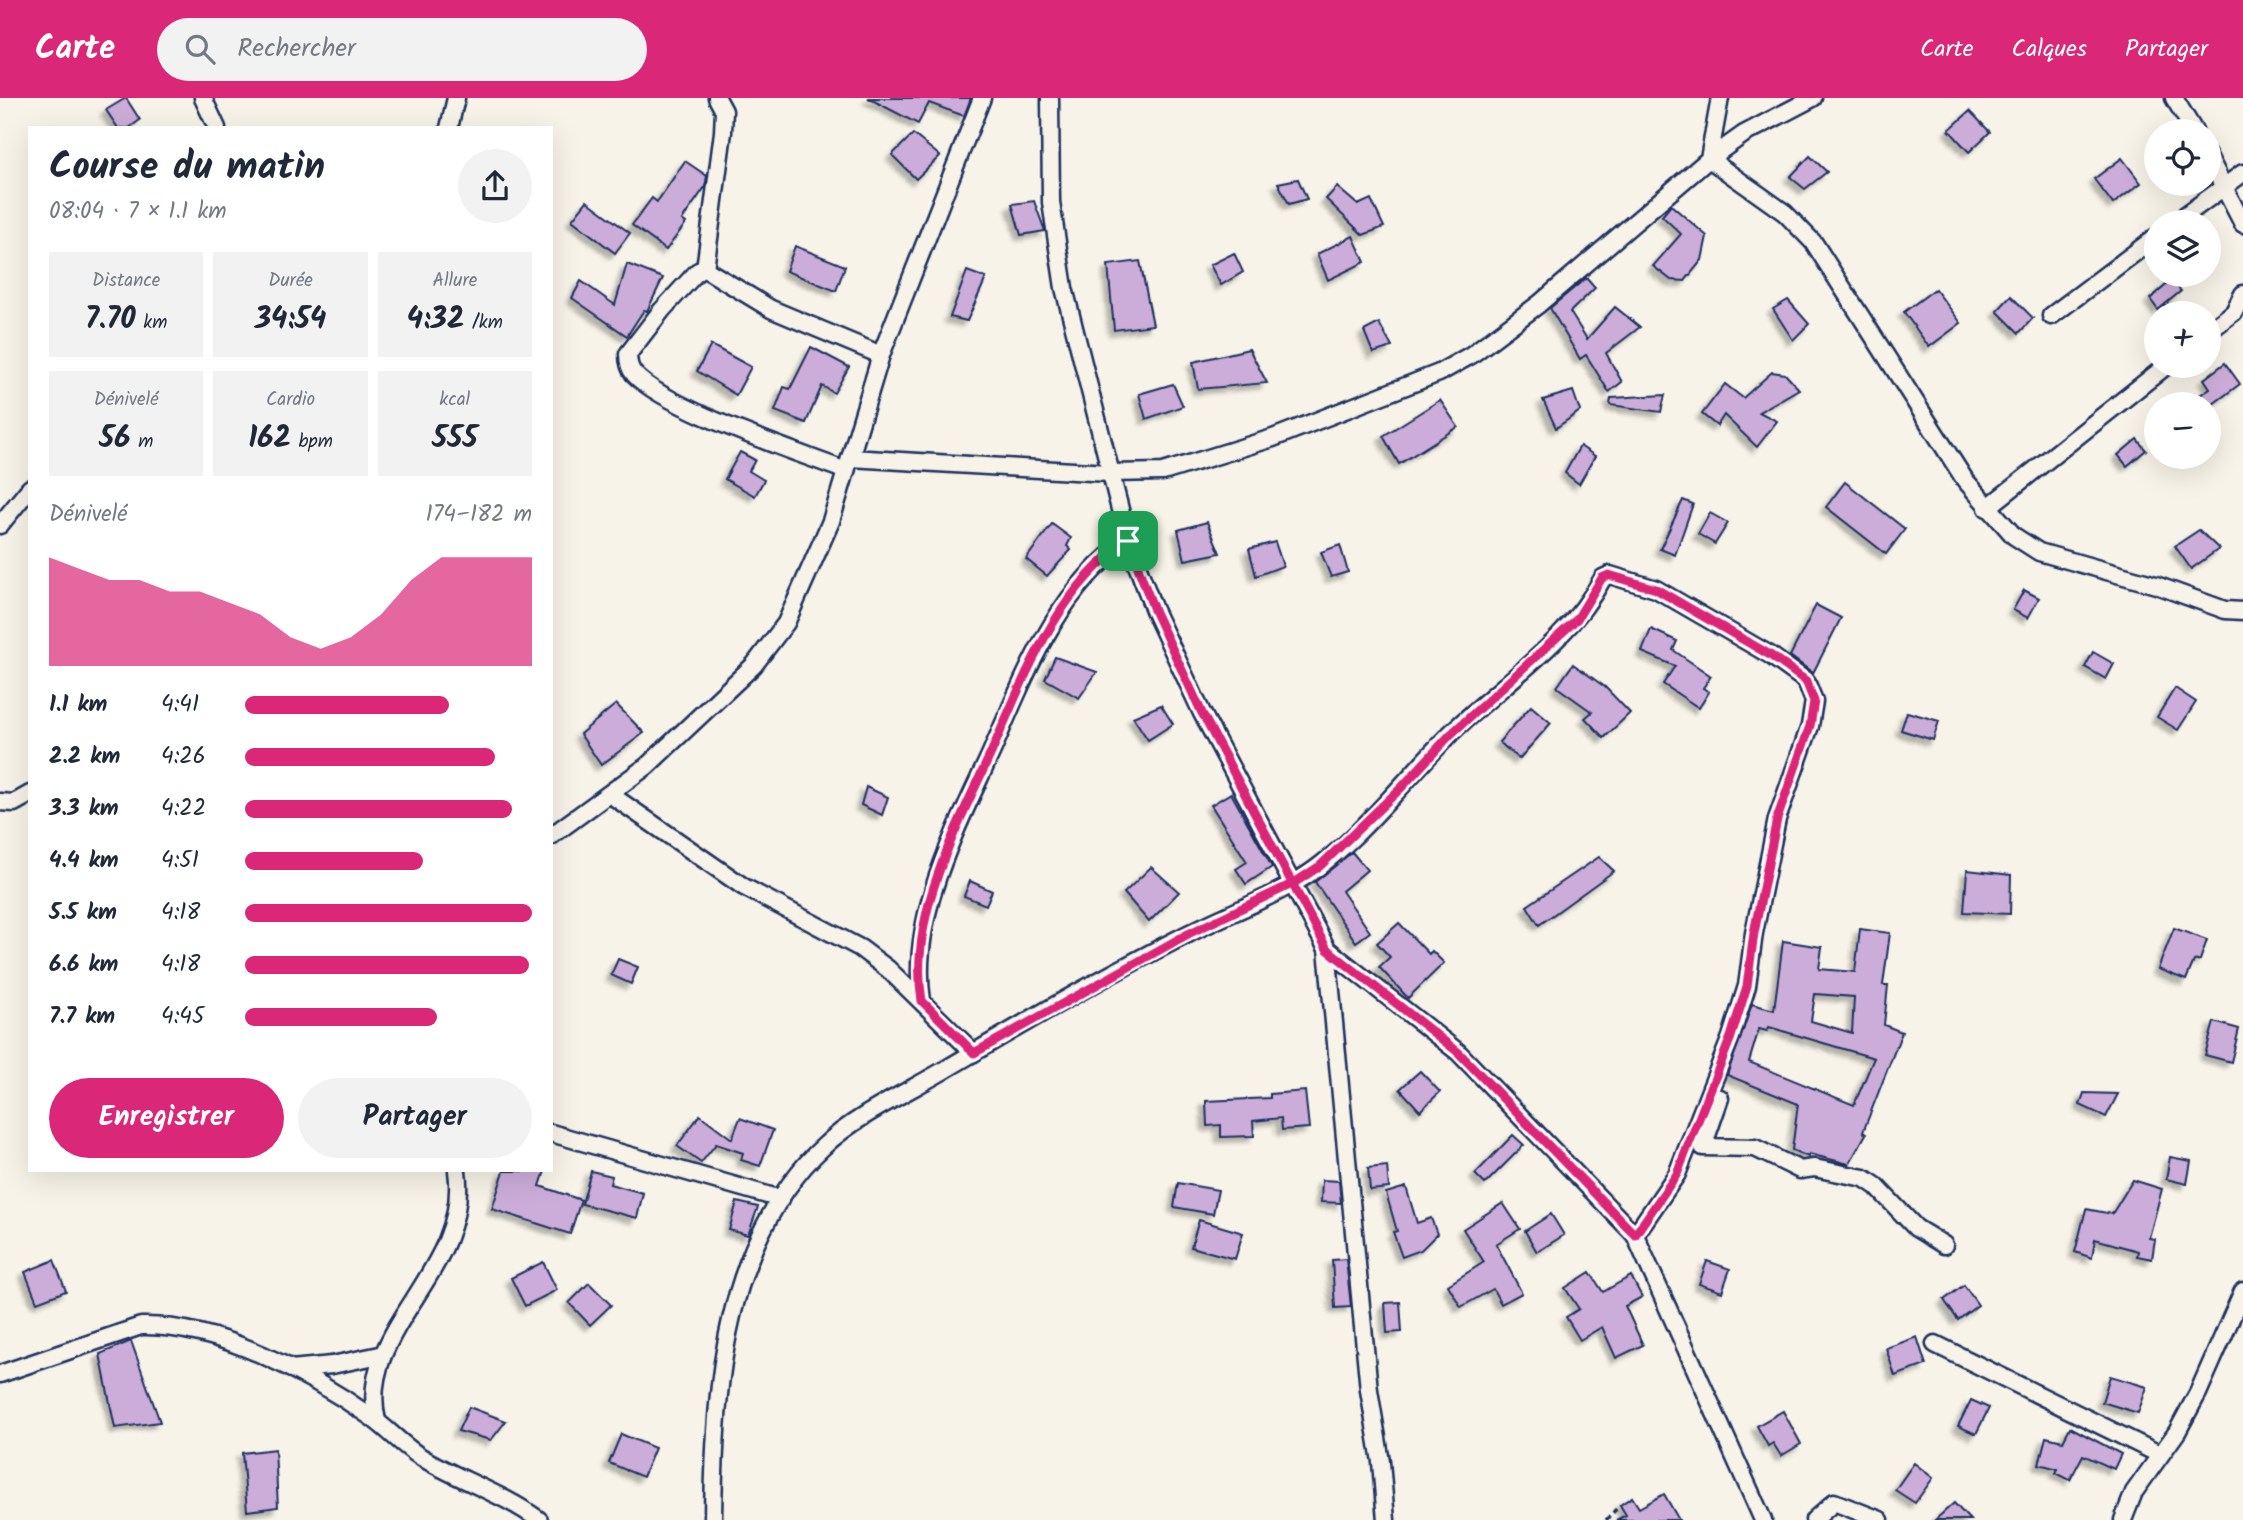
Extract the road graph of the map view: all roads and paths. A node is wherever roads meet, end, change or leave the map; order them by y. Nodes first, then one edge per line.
1 (203, 98) edge
2 (456, 98) edge
3 (717, 98) edge
4 (982, 98) edge
5 (1049, 98) edge
6 (1720, 98) edge
7 (1813, 98) edge
8 (2174, 98) edge
9 (2187, 119) edge
10 (217, 126) edge
11 (449, 126) edge
12 (1709, 159) junction
13 (2243, 173) edge
14 (2221, 177) edge
15 (2226, 185) junction
16 (2192, 210) edge
17 (2243, 225) edge
18 (2144, 246) edge
19 (705, 269) junction
20 (2243, 294) edge
21 (2051, 316) dead end
22 (2221, 322) edge
23 (881, 355) junction
24 (2150, 378) edge
25 (848, 465) junction
26 (1109, 473) junction
27 (28, 491) edge
28 (1987, 508) junction
29 (0, 526) edge
30 (1128, 541) junction
31 (2243, 611) edge
32 (28, 795) edge
33 (611, 795) junction
34 (0, 802) edge
35 (553, 835) edge
36 (1294, 883) junction
37 (1327, 949) junction
38 (922, 1001) junction
39 (974, 1053) junction
40 (1708, 1097) junction
41 (553, 1134) edge
42 (457, 1172) edge
43 (781, 1199) junction
44 (1635, 1235) junction
45 (1944, 1245) dead end
46 (2243, 1291) edge
47 (1935, 1344) dead end
48 (380, 1355) junction
49 (291, 1369) junction
50 (0, 1374) edge
51 (377, 1421) junction
52 (2159, 1454) junction
53 (1620, 1505) dead end
54 (539, 1520) edge
55 (713, 1520) edge
56 (1386, 1520) edge
57 (1606, 1520) edge
58 (1763, 1520) edge
59 (1814, 1520) edge
60 (1880, 1520) edge
61 (2123, 1520) edge

1 - 10 street
2 - 11 street
3 - 19 street
4 - 23 street
5 - 26 street
6 - 12 street
7 - 12 street
8 - 9 street
12 - 26 street
12 - 28 street
13 - 15 street
14 - 15 street
15 - 16 street
15 - 17 street
18 - 21 street
19 - 23 street
19 - 25 street
20 - 22 street
23 - 25 street
24 - 28 street
25 - 26 street
25 - 33 street
26 - 30 street
27 - 29 street
28 - 31 street
30 - 36 street
30 - 38 street
32 - 34 street
33 - 35 street
33 - 38 street
36 - 37 street
36 - 39 street
36 - 40 street
37 - 44 street
37 - 56 street
38 - 39 street
39 - 43 street
40 - 44 street
40 - 45 street
41 - 43 street
42 - 48 street
43 - 55 street
44 - 58 street
46 - 52 street
47 - 52 street
48 - 49 street
48 - 51 street
49 - 50 street
49 - 51 street
51 - 54 street
52 - 61 street
53 - 57 path
59 - 60 street

